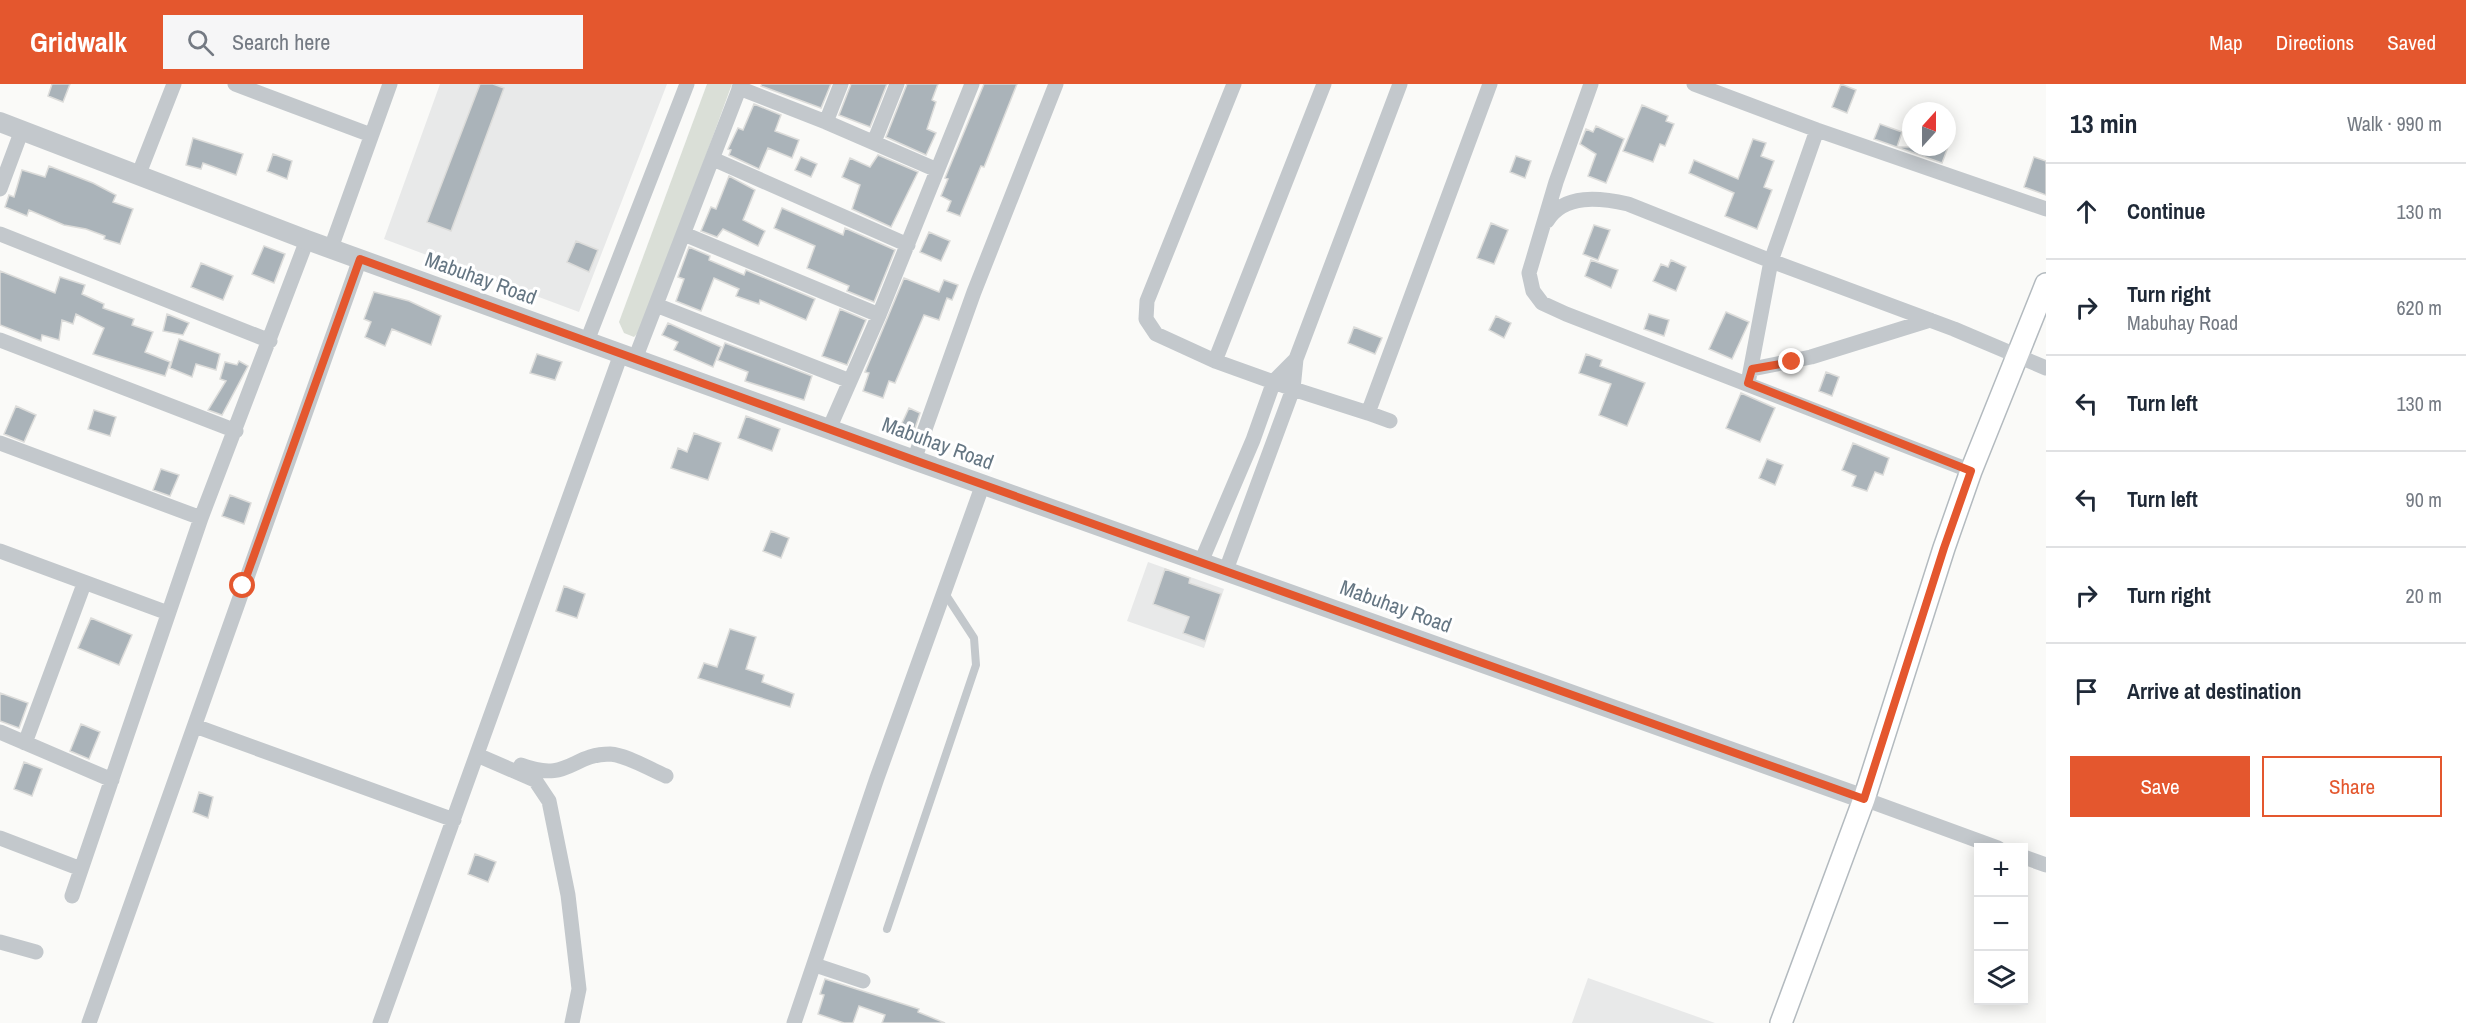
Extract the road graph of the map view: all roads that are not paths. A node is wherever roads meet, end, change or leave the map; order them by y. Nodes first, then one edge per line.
1 (174, 84) edge
2 (235, 84) edge
3 (390, 84) edge
4 (687, 84) edge
5 (841, 84) edge
6 (897, 84) edge
7 (972, 84) edge
8 (1056, 84) edge
9 (1234, 84) edge
10 (1324, 84) edge
11 (1400, 84) edge
12 (1490, 84) edge
13 (1591, 84) edge
14 (1694, 84) edge
15 (740, 86) edge
16 (0, 122) edge
17 (826, 122) junction
18 (22, 130) junction
19 (1817, 130) junction
20 (371, 135) junction
21 (874, 142) junction
22 (713, 159) junction
23 (937, 170) junction
24 (138, 176) junction
25 (0, 189) edge
26 (2046, 209) edge
27 (1542, 228) junction
28 (0, 234) edge
29 (684, 234) junction
30 (307, 240) junction
31 (908, 245) junction
32 (330, 249) junction
33 (360, 259) junction
34 (1771, 261) junction
35 (2046, 284) edge
36 (656, 305) junction
37 (879, 315) junction
38 (1930, 320) junction
39 (0, 340) edge
40 (270, 341) junction
41 (586, 341) junction
42 (628, 356) junction
43 (2017, 357) junction
44 (1296, 359) junction
45 (1215, 361) junction
46 (2046, 368) edge
47 (1750, 376) junction
48 (850, 381) junction
49 (1274, 381) junction
50 (1293, 389) junction
51 (1368, 413) junction
52 (1389, 421) dead end
53 (829, 429) junction
54 (236, 431) junction
55 (1253, 440) junction
56 (0, 444) edge
57 (1272, 448) junction
58 (914, 460) junction
59 (1971, 471) junction
60 (983, 484) junction
61 (201, 518) junction
62 (0, 551) edge
63 (1202, 562) junction
64 (1226, 570) junction
65 (84, 584) junction
66 (944, 592) junction
67 (168, 613) junction
68 (195, 726) junction
69 (0, 732) edge
70 (25, 743) junction
71 (478, 752) junction
72 (666, 776) dead end
73 (112, 780) junction
74 (1864, 799) junction
75 (454, 819) junction
76 (0, 838) edge
77 (1984, 843) edge
78 (2028, 858) edge
79 (2046, 865) edge
80 (81, 869) junction
81 (72, 896) dead end
82 (887, 928) dead end
83 (0, 942) edge
84 (36, 952) dead end
85 (815, 965) junction
86 (863, 981) dead end
87 (89, 1023) edge
88 (380, 1023) edge
89 (572, 1023) edge
90 (794, 1023) edge
91 (1781, 1023) edge

1 - 24 street
2 - 20 street
3 - 20 street
4 - 41 street
5 - 17 street
6 - 21 street
7 - 23 street
8 - 58 street
9 - 45 street
10 - 45 street
11 - 44 street
12 - 51 street
13 - 27 street
14 - 19 street
15 - 17 street
15 - 22 street
16 - 18 street, Mabuhay Road
17 - 21 street
18 - 24 street, Mabuhay Road
18 - 25 street
19 - 26 street
19 - 34 street
20 - 32 street
21 - 23 street
22 - 29 street
22 - 31 street
23 - 31 street
24 - 30 street, Mabuhay Road
27 - 34 street
27 - 47 street
28 - 40 street
29 - 36 street
29 - 37 street
30 - 32 street, Mabuhay Road
30 - 40 street
31 - 37 street
32 - 33 street, Mabuhay Road
33 - 41 street, Mabuhay Road
33 - 68 street
34 - 38 street
34 - 47 street
35 - 43 main road
36 - 42 street
36 - 48 street
37 - 48 street
38 - 43 street
38 - 47 street
39 - 54 street
40 - 54 street
41 - 42 street, Mabuhay Road
42 - 53 street, Mabuhay Road
42 - 71 street
43 - 46 street
43 - 59 main road
44 - 49 street
44 - 50 street
45 - 49 street
47 - 59 street
48 - 53 street
49 - 50 street
49 - 55 street
50 - 51 street
50 - 57 street
51 - 52 street
53 - 58 street, Mabuhay Road
54 - 61 street
55 - 57 street
55 - 63 street
56 - 61 street
57 - 64 street
58 - 60 street, Mabuhay Road
59 - 74 main road
60 - 63 street, Mabuhay Road
60 - 66 street
61 - 67 street
62 - 65 street
63 - 64 street, Mabuhay Road
64 - 74 street, Mabuhay Road
65 - 67 street
65 - 70 street
66 - 82 lane
66 - 85 street
67 - 73 street
68 - 75 street
68 - 87 street
69 - 70 street
70 - 73 street
71 - 72 street
71 - 75 street
71 - 89 street
73 - 80 street
74 - 77 street
74 - 91 main road
75 - 88 street
76 - 80 street
78 - 79 street
80 - 81 street
83 - 84 street
85 - 86 street
85 - 90 street

